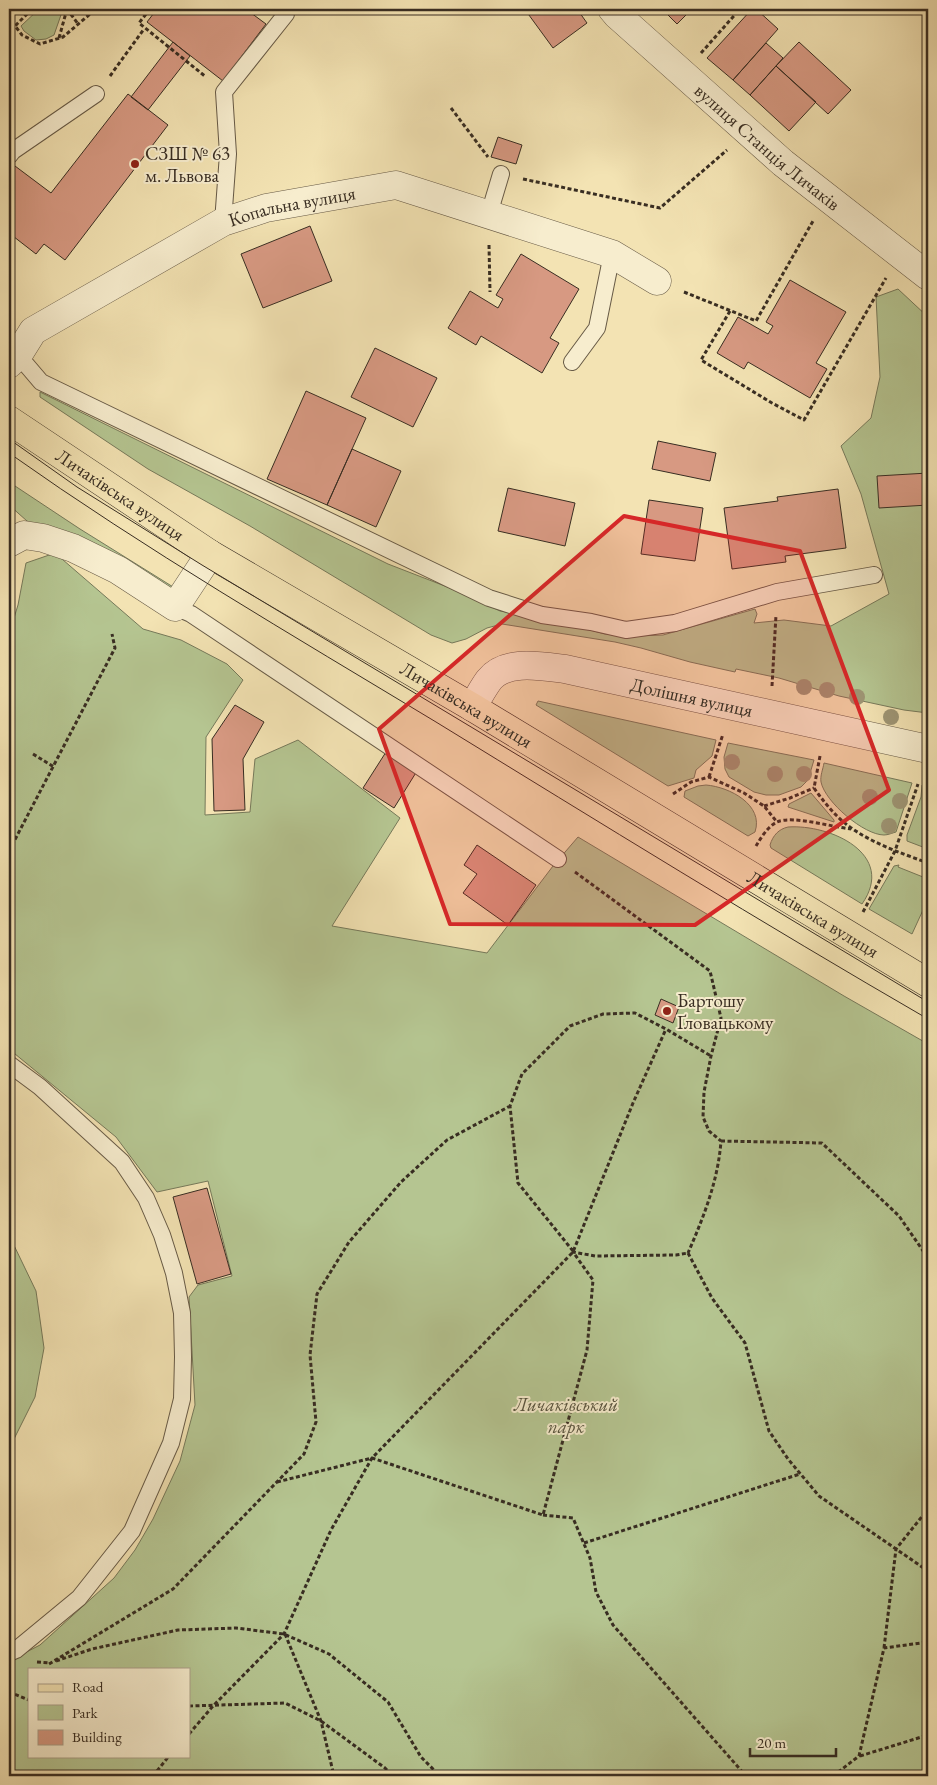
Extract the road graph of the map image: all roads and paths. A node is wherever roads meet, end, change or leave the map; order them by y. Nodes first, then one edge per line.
1 (32, 9) edge
2 (67, 9) edge
3 (96, 9) edge
4 (150, 9) edge
5 (612, 9) edge
6 (740, 9) edge
7 (286, 14) dead end
8 (78, 24) junction
9 (144, 29) junction
10 (58, 39) junction
11 (9, 51) edge
12 (9, 60) edge
13 (683, 74) junction
14 (224, 92) junction
15 (96, 94) joint
16 (451, 108) dead end
17 (748, 132) junction
18 (9, 156) edge
19 (501, 174) junction
20 (827, 197) junction
21 (489, 214) junction
22 (223, 222) junction
23 (900, 253) junction
24 (612, 254) junction
25 (928, 276) edge
26 (658, 281) joint
27 (490, 292) dead end
28 (730, 311) junction
29 (14, 359) edge
30 (572, 362) dead end
31 (9, 420) edge
32 (9, 543) edge
33 (210, 554) junction
34 (874, 575) dead end
35 (175, 607) junction
36 (776, 615) dead end
37 (112, 634) dead end
38 (772, 688) dead end
39 (472, 707) junction
40 (723, 734) dead end
41 (928, 749) edge
42 (33, 754) dead end
43 (820, 756) dead end
44 (54, 767) junction
45 (709, 777) junction
46 (918, 784) dead end
47 (814, 788) junction
48 (673, 794) dead end
49 (764, 806) junction
50 (777, 822) junction
51 (852, 829) junction
52 (756, 846) dead end
53 (9, 851) edge
54 (894, 851) junction
55 (558, 859) joint
56 (928, 863) edge
57 (866, 907) dead end
58 (928, 984) edge
59 (666, 1029) junction
60 (711, 1056) junction
61 (9, 1064) edge
62 (510, 1106) junction
63 (721, 1141) junction
64 (573, 1252) junction
65 (688, 1253) junction
66 (928, 1258) edge
67 (372, 1458) junction
68 (800, 1474) junction
69 (277, 1482) junction
70 (928, 1509) edge
71 (544, 1515) junction
72 (584, 1543) junction
73 (896, 1549) junction
74 (928, 1571) edge
75 (284, 1634) junction
76 (928, 1642) edge
77 (884, 1648) junction
78 (9, 1653) edge
79 (33, 1661) dead end
80 (49, 1664) junction
81 (9, 1692) edge
82 (28, 1700) edge
83 (190, 1706) edge
84 (214, 1706) junction
85 (320, 1721) junction
86 (190, 1733) edge
87 (928, 1735) edge
88 (859, 1756) junction
89 (167, 1758) edge
90 (153, 1776) edge
91 (334, 1776) edge
92 (393, 1776) edge
93 (440, 1776) edge
94 (746, 1776) edge
95 (833, 1776) edge

1 - 10 path
2 - 8 path
2 - 10 path
3 - 8 path
4 - 9 path
5 - 13 street, вулиця Станція Личаків
6 - 13 path
7 - 14 lane
8 - 10 path
9 - 14 path
9 - 15 path
11 - 12 path
13 - 17 street, вулиця Станція Личаків
14 - 22 lane
15 - 18 lane
16 - 19 path
17 - 19 path
17 - 20 street, вулиця Станція Личаків
19 - 21 lane
20 - 23 street, вулиця Станція Личаків
20 - 28 path
21 - 22 street, Копальна вулиця
21 - 24 street, Копальна вулиця
21 - 27 path
22 - 29 street, Копальна вулиця
23 - 25 street, вулиця Станція Личаків
23 - 28 path
24 - 26 street, Копальна вулиця
24 - 30 lane
26 - 28 path
29 - 34 lane
31 - 33 main road, Личаківська вулиця
32 - 35 street
33 - 35 street
33 - 39 main road, Личаківська вулиця
35 - 55 lane
36 - 38 path
37 - 44 path
39 - 41 street, Долішня вулиця
39 - 58 main road, Личаківська вулиця
40 - 45 path
42 - 44 path
43 - 47 path
44 - 53 path
45 - 48 path
45 - 49 path
46 - 54 path
47 - 49 path
47 - 51 path
49 - 50 path
50 - 51 path
50 - 52 path
51 - 54 path
54 - 56 path
54 - 57 path
55 - 60 path
59 - 60 path
59 - 62 path
59 - 64 path
60 - 63 path
61 - 78 lane
62 - 64 path
62 - 69 path
63 - 65 path
63 - 66 path
64 - 65 path
64 - 67 path
64 - 71 path
65 - 68 path
67 - 69 path
67 - 71 path
67 - 75 path
68 - 72 path
68 - 73 path
69 - 80 path
70 - 73 path
71 - 72 path
72 - 94 path
73 - 74 path
73 - 77 path
75 - 80 path
75 - 84 path
75 - 85 path
75 - 93 path
76 - 77 path
77 - 88 path
79 - 80 path
81 - 82 path
83 - 84 path
84 - 85 path
84 - 86 path
85 - 91 path
85 - 92 path
87 - 88 path
88 - 95 path
89 - 90 path

